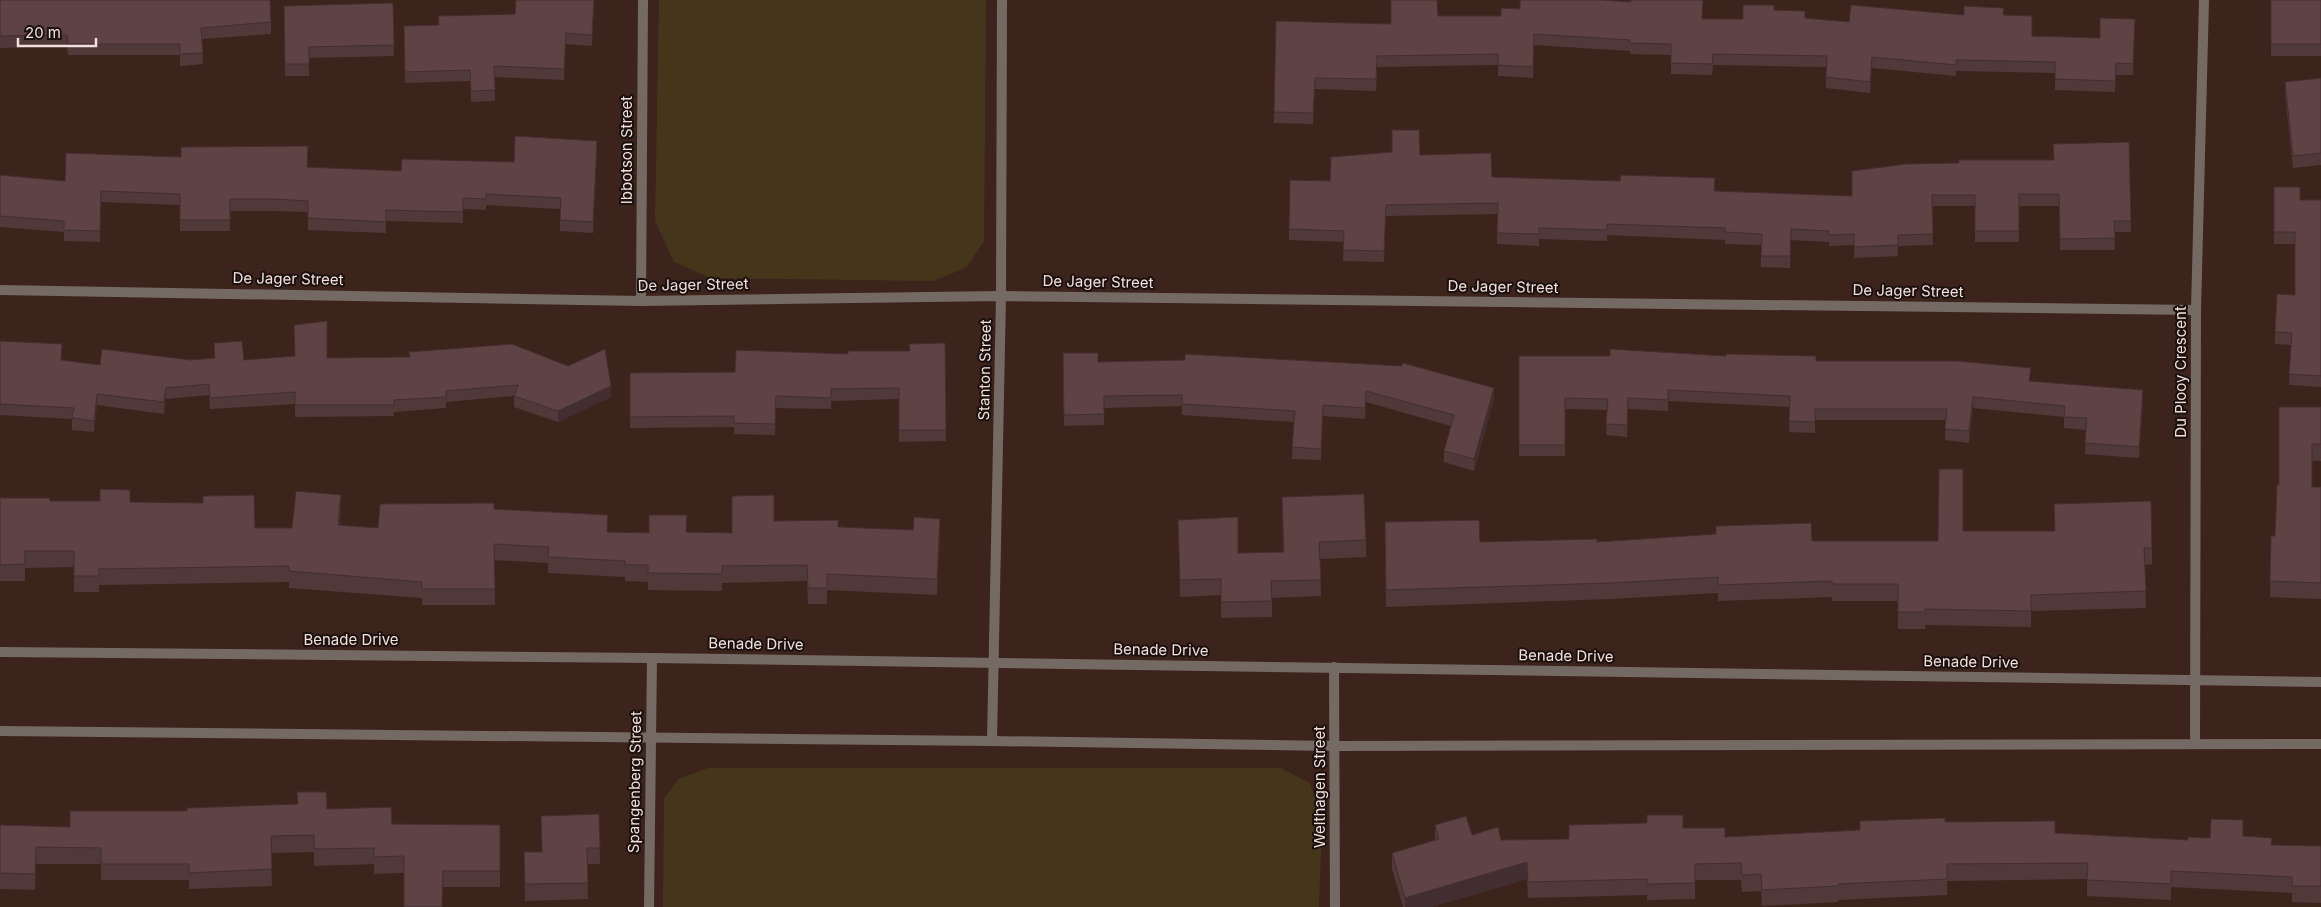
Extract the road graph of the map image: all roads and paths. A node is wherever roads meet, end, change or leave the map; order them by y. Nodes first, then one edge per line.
1 (643, 0) edge
2 (1002, 0) edge
3 (2204, 0) edge
4 (0, 290) edge
5 (1002, 296) junction
6 (641, 300) junction
7 (2196, 310) junction
8 (0, 652) edge
9 (652, 658) junction
10 (994, 662) junction
11 (1334, 667) junction
12 (2194, 681) junction
13 (2321, 682) edge
14 (0, 731) edge
15 (651, 738) junction
16 (992, 740) junction
17 (2195, 744) junction
18 (2320, 745) edge
19 (1336, 746) junction
20 (649, 907) edge
21 (1335, 907) edge

1 - 6 street, Ibbotson Street
2 - 5 street, Stanton Street
3 - 7 street, Du Plooy Crescent
4 - 6 street, De Jager Street
5 - 6 street, De Jager Street
5 - 7 street, De Jager Street
5 - 10 street, Stanton Street
7 - 12 street, Du Plooy Crescent
8 - 9 street, Benade Drive
9 - 10 street, Benade Drive
9 - 15 street, Spangenberg Street
10 - 11 street, Benade Drive
10 - 16 street, Stanton Street
11 - 12 street, Benade Drive
11 - 19 street, Welthagen Street
12 - 13 street, Benade Drive
12 - 17 street, Du Plooy Crescent
14 - 15 street
15 - 16 street
15 - 20 street, Spangenberg Street
16 - 19 street
17 - 18 street
17 - 19 street
19 - 21 street, Welthagen Street

